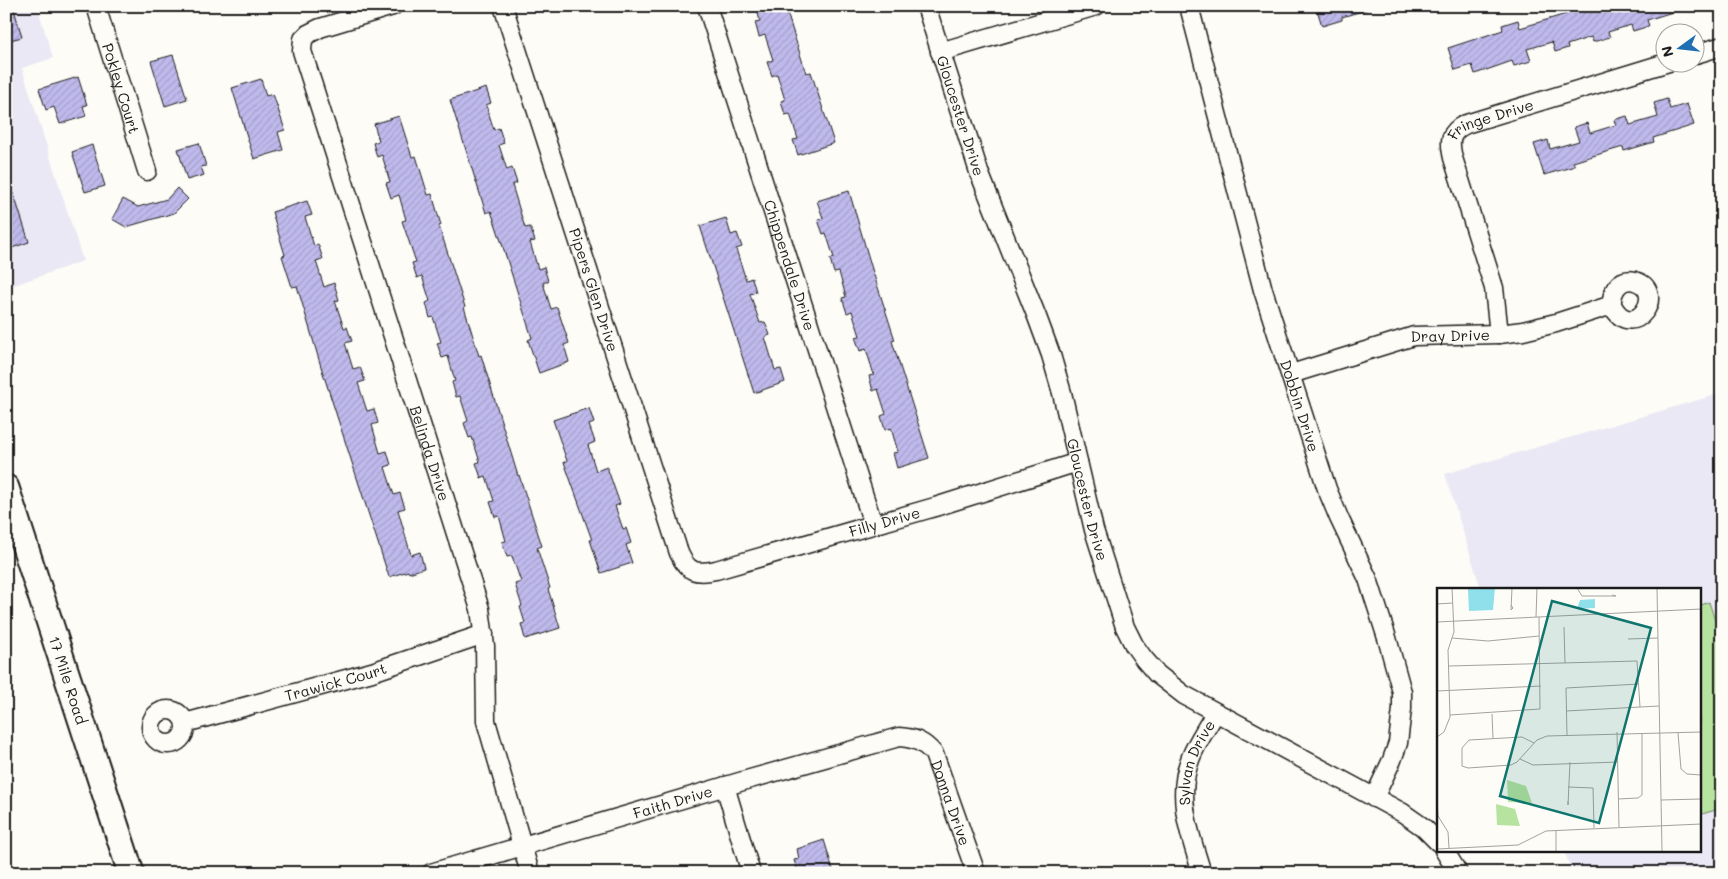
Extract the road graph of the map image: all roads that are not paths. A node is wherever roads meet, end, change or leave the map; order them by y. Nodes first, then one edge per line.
1 (96, 6) edge
2 (393, 6) edge
3 (503, 6) edge
4 (707, 6) edge
5 (926, 6) edge
6 (1096, 6) edge
7 (1189, 6) edge
8 (1722, 46) edge
9 (1706, 51) edge
10 (940, 52) junction
11 (1656, 66) edge
12 (147, 171) dead end
13 (1612, 305) dead end
14 (1499, 334) junction
15 (1291, 374) junction
16 (1078, 462) junction
17 (6, 488) edge
18 (873, 524) junction
19 (690, 570) joint
20 (484, 634) junction
21 (1215, 713) junction
22 (186, 723) dead end
23 (917, 739) joint
24 (725, 786) junction
25 (1374, 798) junction
26 (1437, 841) edge
27 (522, 846) junction
28 (1445, 852) edge
29 (131, 873) edge
30 (431, 873) edge
31 (530, 873) edge
32 (751, 873) edge
33 (976, 873) edge
34 (1202, 873) edge
35 (1458, 873) edge

1 - 12 street, Pokley Court
2 - 20 street, Belinda Drive
3 - 19 street, Pipers Glen Drive
4 - 18 street, Chippendale Drive
5 - 10 street, Gloucester Drive
6 - 10 street
7 - 15 street, Dobbin Drive
8 - 9 street
10 - 16 street, Gloucester Drive
11 - 14 street, Fringe Drive
13 - 14 street, Dray Drive
14 - 15 street, Dray Drive
15 - 25 street, Dobbin Drive
16 - 18 street, Filly Drive
16 - 21 street, Gloucester Drive
17 - 29 main road, 17 Mile Road
18 - 19 street, Filly Drive
20 - 22 street, Trawick Court
20 - 27 street, Belinda Drive
21 - 25 street, Gloucester Drive
21 - 34 street, Sylvan Drive
23 - 24 street, Faith Drive
23 - 33 street, Donna Drive
24 - 27 street, Faith Drive
24 - 32 street
25 - 26 street, Gloucester Drive
27 - 30 street, Faith Drive
27 - 31 street, Belinda Drive
28 - 35 street

